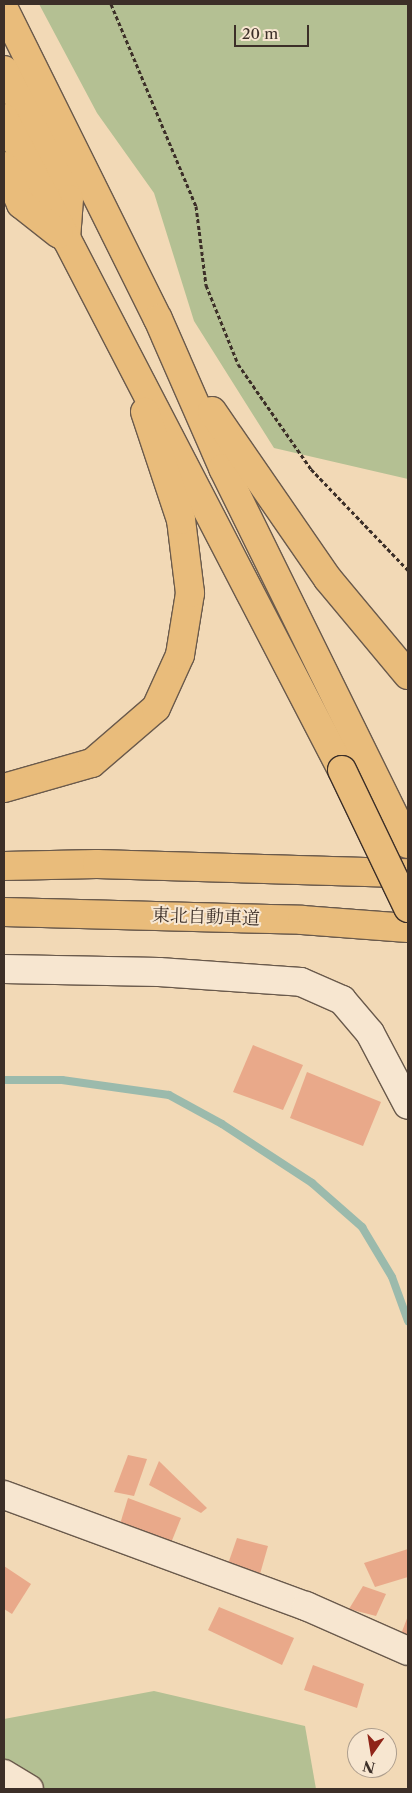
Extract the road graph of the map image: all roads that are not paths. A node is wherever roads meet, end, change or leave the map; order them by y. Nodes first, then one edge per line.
1 (21, 4) edge
2 (4, 9) edge
3 (4, 70) edge
4 (4, 118) edge
5 (73, 144) junction
6 (4, 166) edge
7 (13, 200) edge
8 (66, 240) junction
9 (158, 319) junction
10 (127, 350) junction
11 (408, 675) edge
12 (4, 788) edge
13 (408, 844) edge
14 (4, 866) edge
15 (408, 874) edge
16 (408, 908) edge
17 (4, 912) edge
18 (408, 928) edge
19 (4, 969) edge
20 (408, 1105) edge
21 (4, 1495) edge
22 (408, 1651) edge
23 (4, 1774) edge
24 (29, 1789) edge

1 - 5 highway
2 - 5 highway
3 - 8 highway
4 - 8 highway
5 - 9 highway
6 - 7 highway
7 - 8 highway
8 - 10 highway
9 - 11 highway
9 - 13 highway
10 - 12 highway
10 - 16 highway, bridge
14 - 15 highway
17 - 18 highway, 東北自動車道
19 - 20 street
21 - 22 street
23 - 24 street

